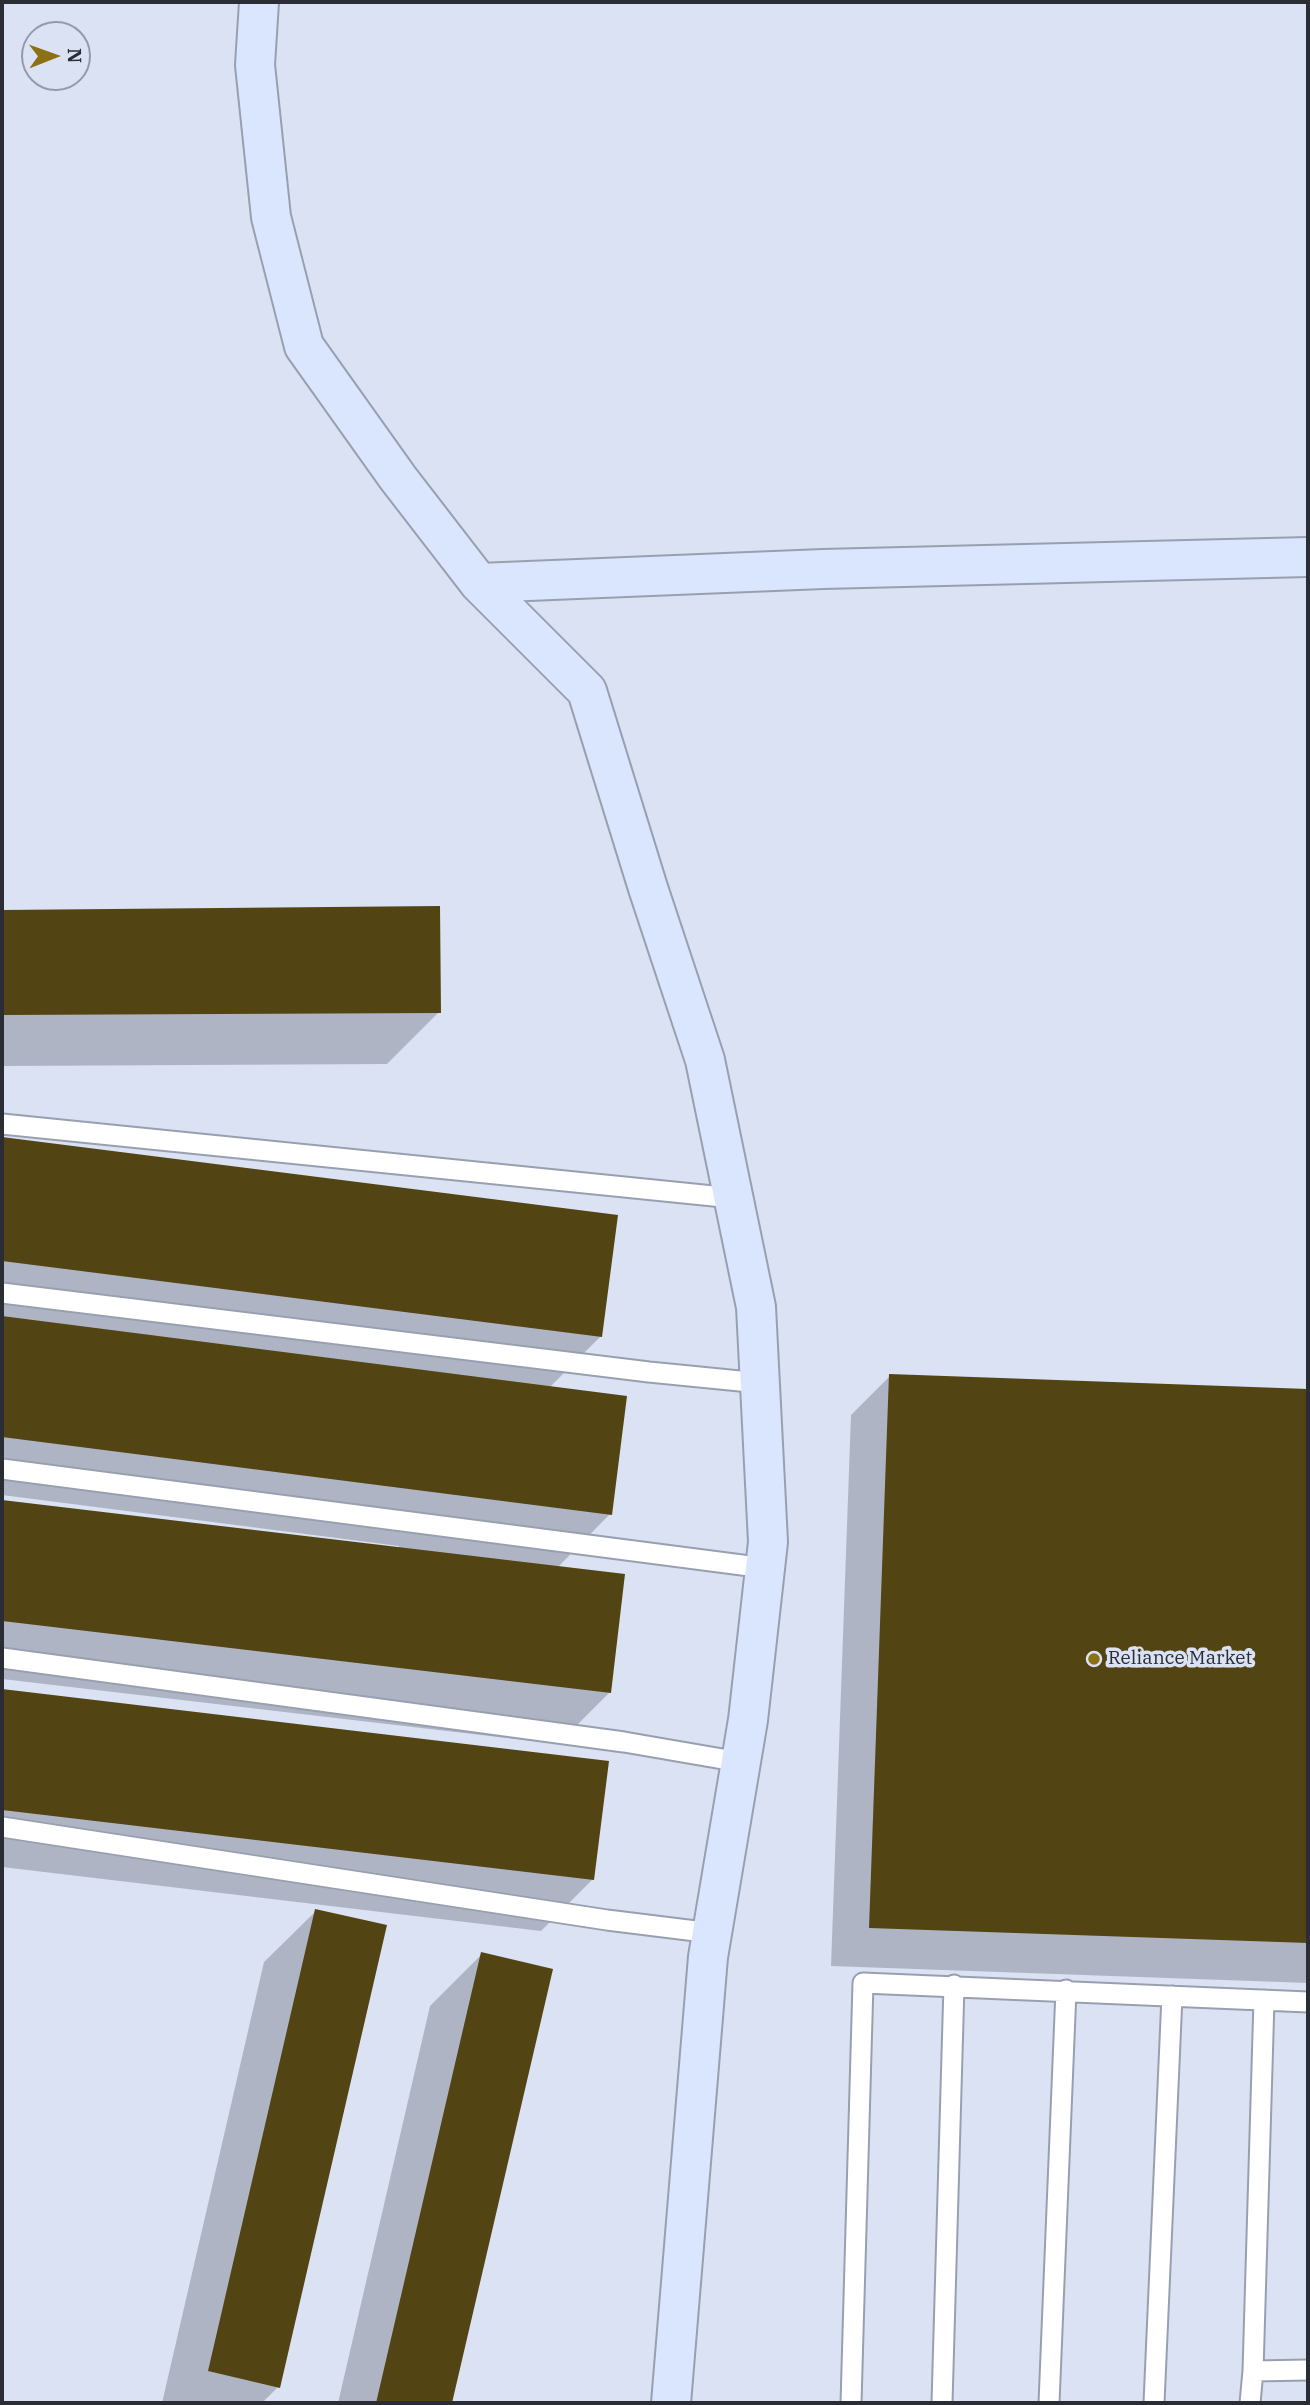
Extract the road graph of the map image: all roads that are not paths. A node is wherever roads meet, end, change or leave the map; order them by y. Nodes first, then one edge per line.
1 (259, 2) edge
2 (1308, 557) edge
3 (479, 583) junction
4 (2, 1124) edge
5 (733, 1198) junction
6 (2, 1293) edge
7 (760, 1383) junction
8 (2, 1469) edge
9 (765, 1568) junction
10 (2, 1658) edge
11 (740, 1762) junction
12 (2, 1827) edge
13 (712, 1933) junction
14 (954, 1985) junction
15 (1066, 1990) junction
16 (1172, 1996) junction
17 (1264, 2000) junction
18 (1308, 2003) edge
19 (1308, 2370) edge
20 (1253, 2371) junction
21 (671, 2403) edge
22 (851, 2403) edge
23 (942, 2403) edge
24 (1049, 2403) edge
25 (1154, 2403) edge
26 (1250, 2403) edge

1 - 3 street
2 - 3 street
3 - 5 street
4 - 5 lane
5 - 7 street
6 - 7 lane
7 - 9 street
8 - 9 lane
9 - 11 street
10 - 11 lane
11 - 13 street
12 - 13 lane
13 - 21 street
14 - 15 lane
14 - 22 lane
14 - 23 lane
15 - 16 lane
15 - 24 lane
16 - 17 lane
16 - 25 lane
17 - 18 lane
17 - 20 lane
19 - 20 lane
20 - 26 lane

